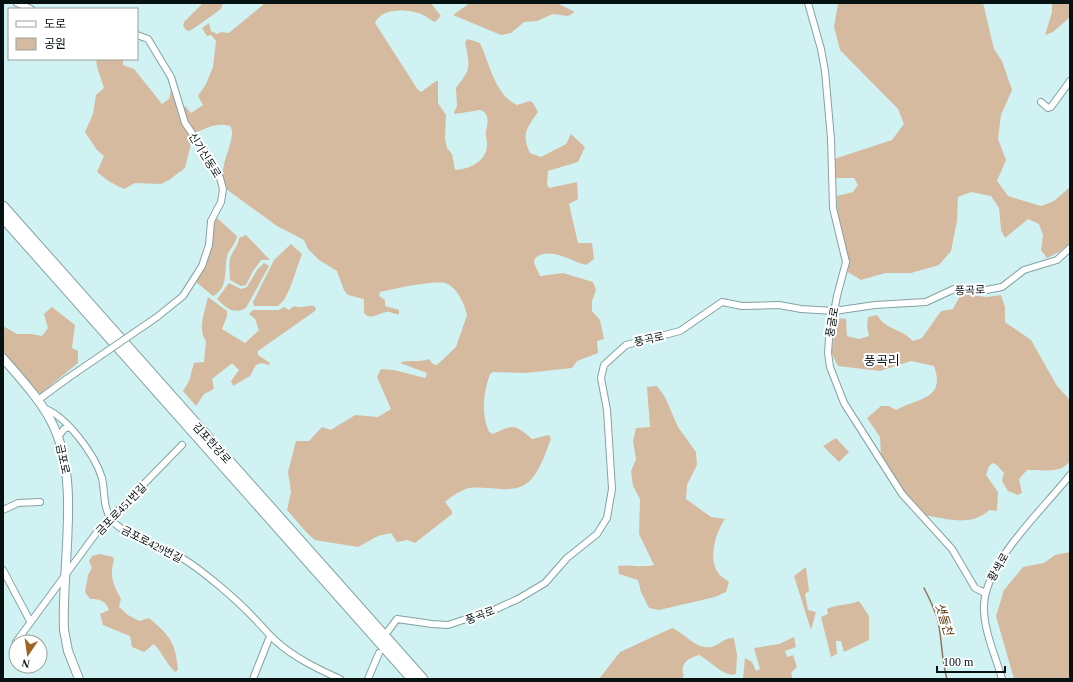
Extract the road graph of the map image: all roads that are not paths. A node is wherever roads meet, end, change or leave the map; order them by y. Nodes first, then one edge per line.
1 (17, 3) edge
2 (808, 3) edge
3 (29, 8) edge
4 (138, 35) edge
5 (1070, 80) edge
6 (1041, 102) dead end
7 (3, 206) edge
8 (3, 218) edge
9 (1070, 248) edge
10 (834, 311) junction
11 (3, 358) edge
12 (38, 400) junction
13 (43, 408) junction
14 (69, 427) junction
15 (58, 437) junction
16 (182, 444) dead end
17 (1070, 475) edge
18 (40, 502) dead end
19 (3, 510) edge
20 (110, 518) junction
21 (66, 556) junction
22 (77, 561) junction
23 (3, 570) edge
24 (65, 578) junction
25 (985, 593) junction
26 (49, 598) junction
27 (64, 606) junction
28 (30, 621) junction
29 (388, 631) dead end
30 (21, 634) edge
31 (270, 636) junction
32 (379, 652) dead end
33 (79, 679) edge
34 (253, 679) edge
35 (340, 679) edge
36 (368, 679) edge
37 (412, 679) edge
38 (423, 679) edge
39 (1002, 679) edge

1 - 3 street
2 - 10 street, 풍굴로
4 - 12 street, 신기신동로, bridge
5 - 6 street
7 - 38 highway, 김포한강로
8 - 37 highway, 김포한강로
9 - 10 street, 풍곡로
10 - 25 street, 풍굴로
10 - 29 street, 풍곡로
11 - 12 main road, 금포로
12 - 13 main road, 금포로
13 - 14 street, 금포로429번길
13 - 15 main road, 금포로
14 - 15 street
14 - 20 street, 금포로429번길
15 - 21 main road, 금포로
16 - 20 street, 금포로451번길
17 - 25 street, 황색로
18 - 19 street
20 - 22 street, 금포로451번길
20 - 31 street, 금포로429번길
21 - 22 street
21 - 24 main road, 금포로
22 - 24 street, 금포로451번길
23 - 28 street
24 - 26 street
24 - 27 main road, 금포로
25 - 39 street, 황색로
26 - 27 street
26 - 28 street
27 - 33 main road, 금포로
28 - 30 street
31 - 34 street
31 - 35 street, 금포로429번길
32 - 36 street

